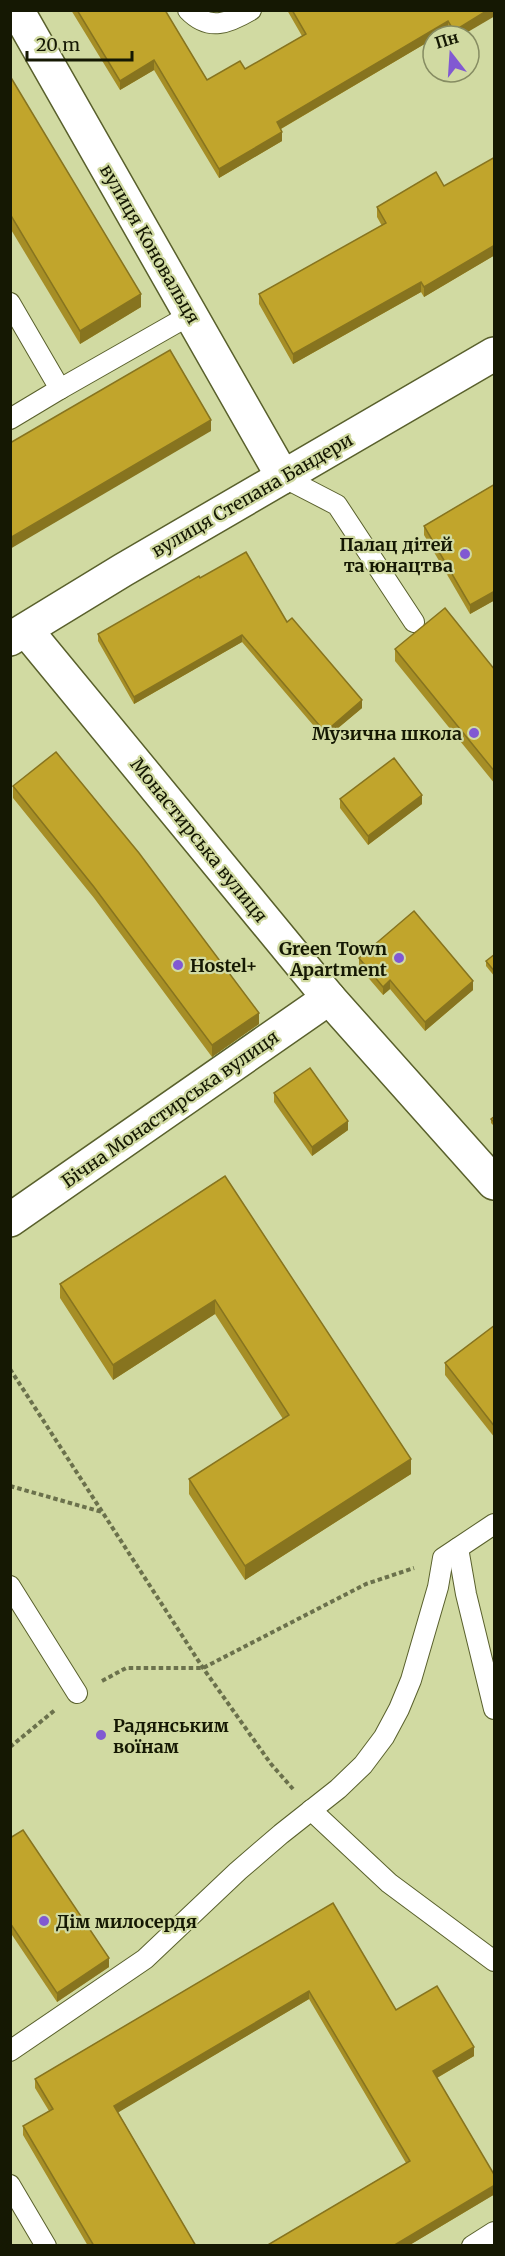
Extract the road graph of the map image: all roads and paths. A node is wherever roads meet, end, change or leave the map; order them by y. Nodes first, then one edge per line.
1 (17, 10) edge
2 (188, 10) edge
3 (251, 10) edge
4 (10, 303) edge
5 (190, 315) junction
6 (495, 354) edge
7 (60, 389) junction
8 (10, 419) edge
9 (283, 477) junction
10 (414, 622) dead end
11 (18, 634) edge
12 (329, 998) junction
13 (495, 1183) edge
14 (10, 1220) edge
15 (10, 1369) edge
16 (10, 1486) edge
17 (102, 1512) junction
18 (495, 1524) edge
19 (450, 1553) junction
20 (10, 1586) edge
21 (202, 1668) junction
22 (76, 1693) junction
23 (495, 1710) edge
24 (10, 1747) edge
25 (311, 1810) junction
26 (495, 1961) edge
27 (10, 2051) edge
28 (10, 2186) edge
29 (495, 2232) edge
30 (46, 2246) edge
31 (472, 2246) edge

1 - 5 street, вулиця Коновальця
2 - 3 lane
4 - 7 lane
5 - 7 lane
5 - 9 street, вулиця Коновальця
6 - 9 street, вулиця Степана Бандери
7 - 8 lane
9 - 10 lane
9 - 11 street, вулиця Степана Бандери
11 - 12 street, Монастирська вулиця
12 - 13 street, Монастирська вулиця
12 - 14 street, Бічна Монастирська вулиця
15 - 17 path
16 - 17 path
17 - 21 path
18 - 19 lane
19 - 21 path
19 - 23 lane
19 - 25 lane
20 - 22 lane
21 - 22 path
21 - 25 path
22 - 24 path
25 - 26 lane
25 - 27 lane
28 - 30 lane
29 - 31 lane

